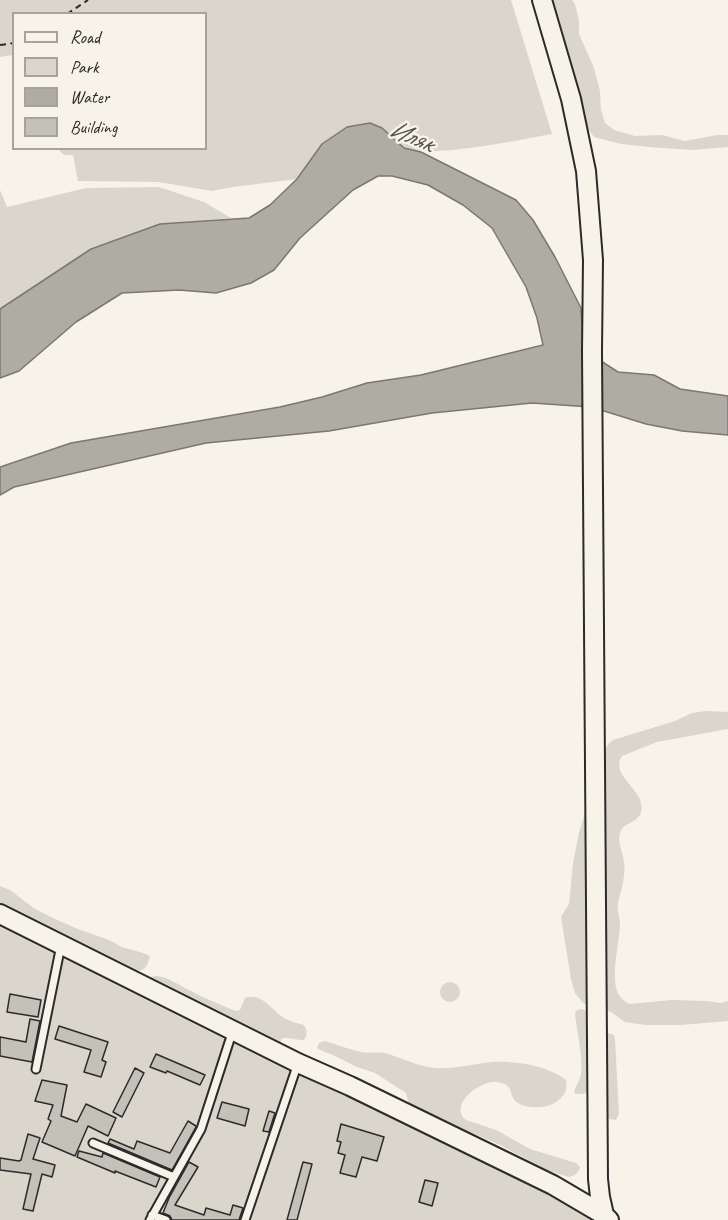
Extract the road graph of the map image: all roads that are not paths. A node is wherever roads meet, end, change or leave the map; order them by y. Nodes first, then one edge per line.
1 (542, 0) edge
2 (0, 914) edge
3 (61, 945) junction
4 (232, 1030) junction
5 (298, 1063) junction
6 (36, 1069) dead end
7 (93, 1143) dead end
8 (598, 1155) junction
9 (174, 1177) junction
10 (569, 1194) junction
11 (151, 1217) edge
12 (606, 1217) edge
13 (166, 1220) edge
14 (245, 1220) edge

1 - 8 street
2 - 3 street
3 - 4 street
3 - 6 lane
4 - 5 street
4 - 9 lane
5 - 10 street
5 - 14 lane
7 - 9 lane
8 - 10 street
8 - 12 street
9 - 11 lane
10 - 12 street
11 - 13 lane

